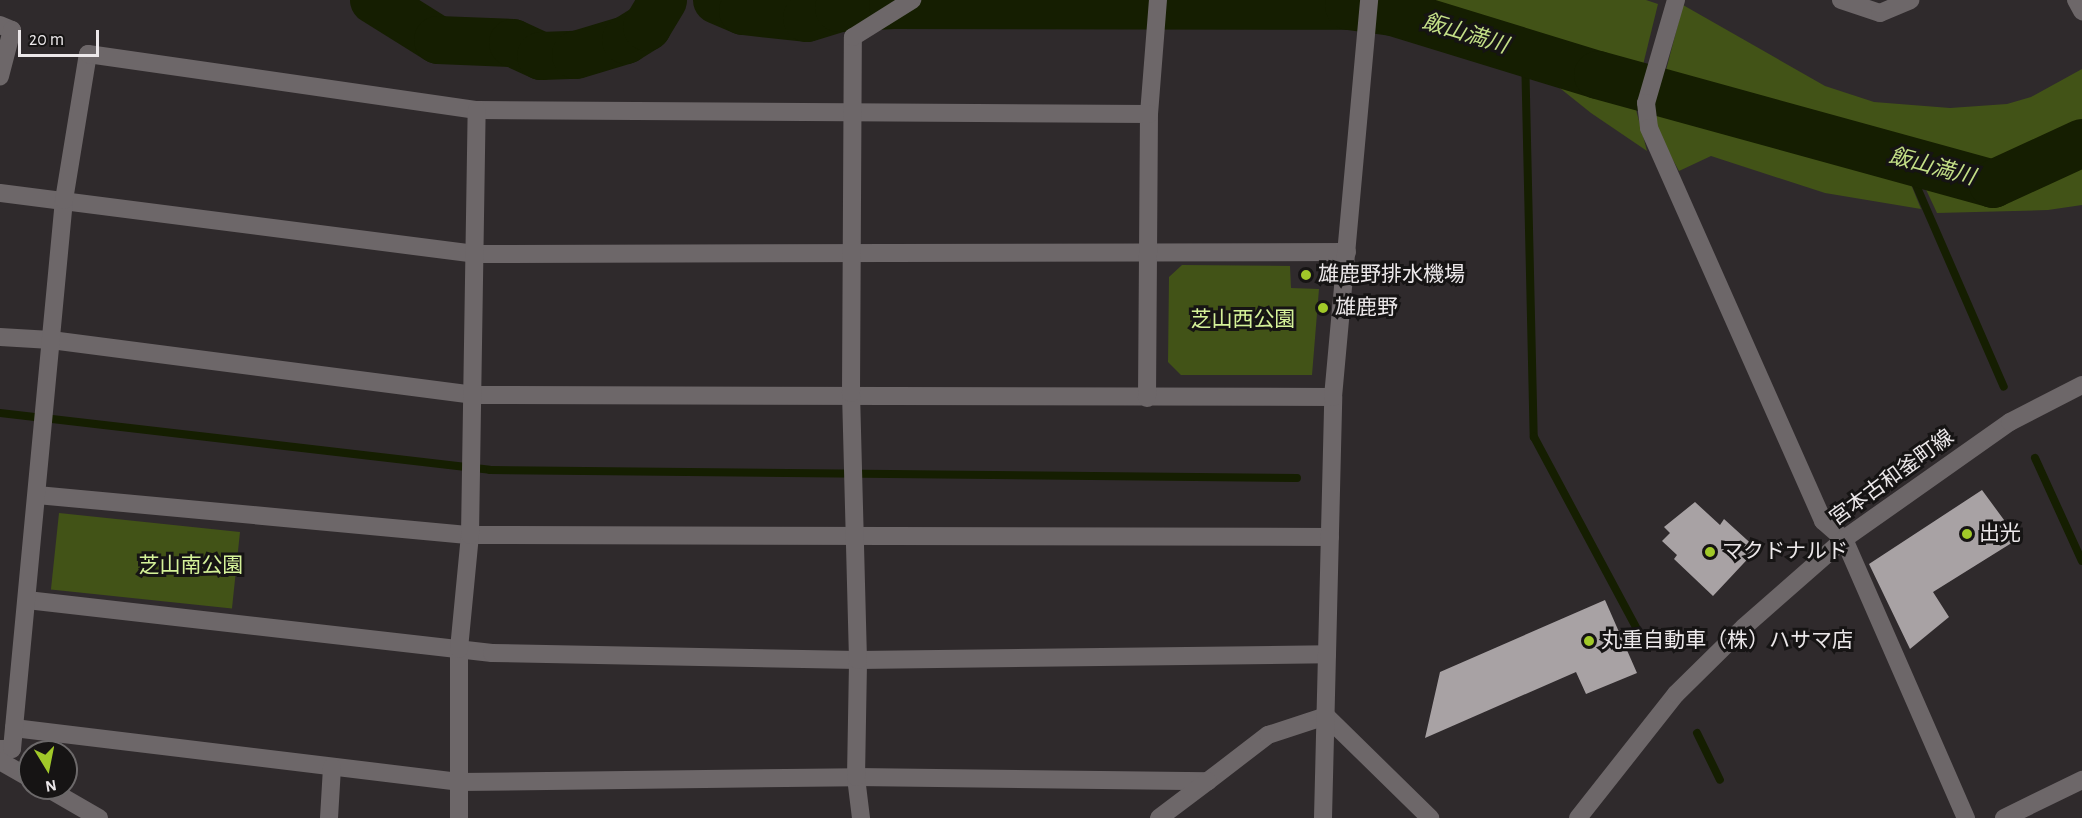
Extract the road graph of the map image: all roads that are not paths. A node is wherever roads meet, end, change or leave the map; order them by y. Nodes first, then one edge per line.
1 (912, 0) edge
2 (1158, 0) edge
3 (1369, 0) edge
4 (1676, 0) edge
5 (1841, 0) edge
6 (1910, 0) edge
7 (2076, 0) edge
8 (2082, 11) edge
9 (0, 25) edge
10 (0, 76) edge
11 (477, 110) junction
12 (1149, 114) junction
13 (852, 115) junction
14 (0, 193) edge
15 (64, 200) junction
16 (1146, 252) junction
17 (1347, 252) junction
18 (475, 254) junction
19 (851, 255) junction
20 (0, 337) edge
21 (51, 340) junction
22 (2082, 385) edge
23 (852, 393) junction
24 (472, 394) junction
25 (1333, 397) junction
26 (1147, 398) junction
27 (37, 495) junction
28 (470, 536) junction
29 (857, 536) junction
30 (1330, 537) junction
31 (1844, 539) junction
32 (27, 600) junction
33 (459, 649) junction
34 (1327, 654) junction
35 (858, 660) junction
36 (1326, 716) junction
37 (14, 728) junction
38 (0, 749) edge
39 (0, 761) edge
40 (332, 767) junction
41 (18, 771) edge
42 (856, 777) junction
43 (2082, 780) edge
44 (1208, 781) junction
45 (459, 782) junction
46 (68, 800) edge
47 (99, 818) edge
48 (328, 818) edge
49 (459, 818) edge
50 (861, 818) edge
51 (1159, 818) edge
52 (1323, 818) edge
53 (1430, 818) edge
54 (1578, 818) edge
55 (1966, 818) edge
56 (2004, 818) edge

1 - 13 street
2 - 12 street
3 - 17 street
4 - 31 street
5 - 6 street
7 - 8 street
9 - 10 street
11 - 13 street
11 - 15 street
11 - 18 street
12 - 13 street
12 - 16 street
13 - 19 street
14 - 15 street
15 - 18 street
15 - 21 street
16 - 17 street
16 - 19 street
16 - 26 street
17 - 25 street
18 - 19 street
18 - 24 street
19 - 23 street
20 - 21 street
21 - 24 street
21 - 27 street
22 - 31 street, 宮本古和釜町線
23 - 24 street
23 - 26 street
23 - 29 street
24 - 28 street
25 - 26 street
25 - 30 street
27 - 28 street
27 - 32 street
28 - 29 street
28 - 33 street
29 - 30 street
29 - 35 street
30 - 34 street
31 - 54 street, 宮本古和釜町線
31 - 55 street
32 - 33 street
32 - 37 street
33 - 35 street
33 - 45 street
34 - 35 street
34 - 36 street
35 - 42 street
36 - 44 street
36 - 52 street
36 - 53 street
37 - 38 street
37 - 40 street
39 - 41 street
40 - 45 street
40 - 48 street
42 - 44 street
42 - 45 street
42 - 50 street
43 - 56 street
44 - 51 street
45 - 49 street
46 - 47 street

